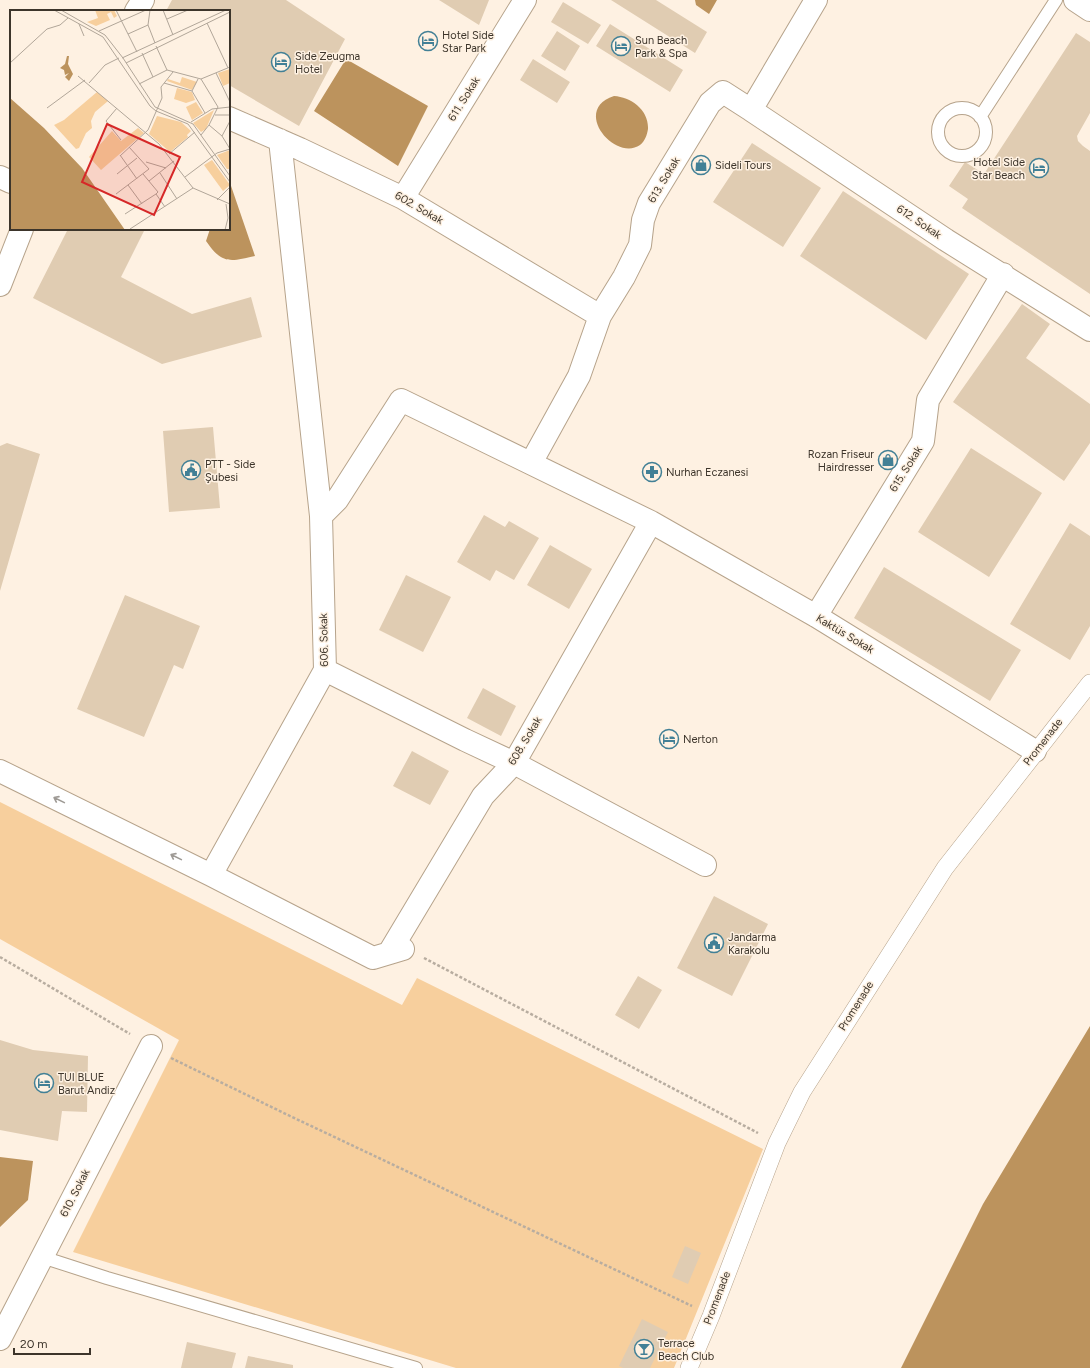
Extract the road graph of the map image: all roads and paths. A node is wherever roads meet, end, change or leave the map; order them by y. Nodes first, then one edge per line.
1 (143, 0) edge
2 (525, 0) edge
3 (816, 0) edge
4 (1056, 0) edge
5 (1075, 0) edge
6 (137, 10) edge
7 (1090, 10) edge
8 (752, 110) junction
9 (980, 117) dead end
10 (230, 118) edge
11 (280, 140) junction
12 (0, 177) edge
13 (10, 182) edge
14 (403, 198) junction
15 (22, 230) edge
16 (1003, 274) junction
17 (0, 285) edge
18 (600, 316) junction
19 (1090, 330) edge
20 (531, 463) junction
21 (321, 516) junction
22 (651, 522) junction
23 (816, 616) junction
24 (325, 670) junction
25 (1090, 683) edge
26 (1036, 751) junction
27 (514, 763) junction
28 (0, 771) edge
29 (705, 865) dead end
30 (211, 875) junction
31 (397, 951) junction
32 (151, 1046) dead end
33 (314, 1128) dead end
34 (777, 1143) junction
35 (42, 1257) junction
36 (711, 1316) junction
37 (0, 1339) edge
38 (416, 1368) edge
39 (689, 1368) edge

1 - 6 street
2 - 14 street, 611. Sokak
3 - 8 street
4 - 9 lane
5 - 7 street
8 - 16 street, 612. Sokak
8 - 18 street, 613. Sokak
10 - 11 street, 602. Sokak
11 - 14 street, 602. Sokak
11 - 21 street, 606. Sokak
12 - 13 street
14 - 18 street, 602. Sokak
15 - 17 street
16 - 19 street, 612. Sokak
16 - 23 street, 615. Sokak
18 - 20 street, 613. Sokak
20 - 21 street, Kaktüs Sokak
20 - 22 street, Kaktüs Sokak
21 - 24 street, 606. Sokak
22 - 23 street, Kaktüs Sokak
22 - 27 street, 608. Sokak
23 - 26 street, Kaktüs Sokak
24 - 27 street
24 - 30 street, 606. Sokak
25 - 26 street, Promenade
26 - 34 street, Promenade
27 - 29 street
27 - 31 street, 608. Sokak
30 -> 28 street
30 - 31 street
31 - 34 path
32 - 35 street, 610. Sokak
33 - 36 path
34 - 36 street, Promenade
35 - 37 street, 610. Sokak
35 - 38 lane
36 - 39 street, Promenade

